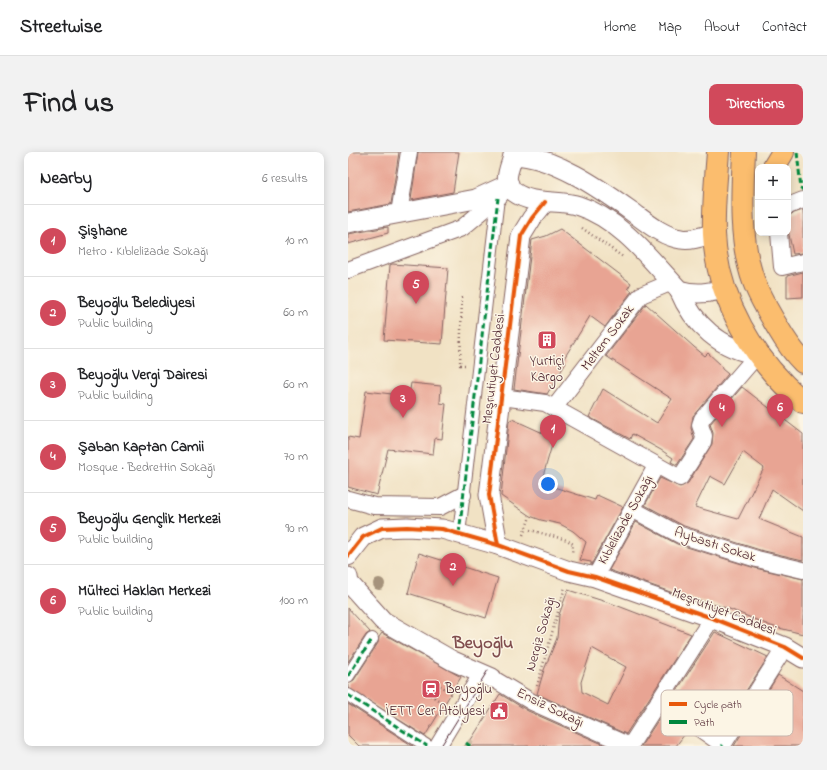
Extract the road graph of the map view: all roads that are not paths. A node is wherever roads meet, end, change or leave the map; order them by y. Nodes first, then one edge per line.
1 (409, 152) edge
2 (718, 152) edge
3 (744, 152) edge
4 (783, 152) edge
5 (512, 153) edge
6 (776, 164) edge
7 (504, 191) junction
8 (803, 200) edge
9 (545, 202) junction
10 (791, 205) edge
11 (399, 213) junction
12 (348, 223) edge
13 (714, 233) junction
14 (758, 236) edge
15 (779, 236) edge
16 (803, 262) edge
17 (348, 270) edge
18 (754, 281) junction
19 (676, 286) junction
20 (724, 289) junction
21 (758, 354) junction
22 (803, 362) edge
23 (502, 397) junction
24 (803, 402) edge
25 (554, 408) junction
26 (656, 466) junction
27 (463, 495) junction
28 (348, 499) edge
29 (632, 509) junction
30 (451, 531) junction
31 (498, 545) junction
32 (348, 556) edge
33 (803, 570) edge
34 (348, 577) edge
35 (595, 577) junction
36 (712, 618) junction
37 (372, 639) dead end
38 (785, 647) junction
39 (803, 658) edge
40 (487, 675) junction
41 (348, 676) edge
42 (665, 690) edge
43 (758, 690) edge
44 (348, 695) edge
45 (661, 697) edge
46 (659, 700) joint
47 (708, 736) edge
48 (728, 736) edge
49 (427, 746) edge
50 (438, 746) edge
51 (630, 746) edge
52 (722, 746) edge

1 - 11 street
2 - 13 main road
3 - 18 main road
4 - 6 main road
5 - 7 street
5 - 13 street
7 - 9 street
7 - 11 street
7 - 17 street
7 - 27 street, Meşrutiyet Caddesi
8 - 10 street
9 - 19 street
9 - 23 street, Meşrutiyet Caddesi
11 - 12 street
13 - 20 main road
14 - 18 main road
15 - 16 street
18 - 20 main road
18 - 22 main road
19 - 20 street
19 - 21 street
19 - 25 street, Meltem Sokak
20 - 21 main road
21 - 24 main road
21 - 26 street
23 - 25 street, Kıblelizade Sokağı
23 - 31 street, Meşrutiyet Caddesi
25 - 26 street, Kıblelizade Sokağı
26 - 29 street, Kıblelizade Sokağı
27 - 28 street
27 - 30 street, Meşrutiyet Caddesi
29 - 33 street, Aybastı Sokak
29 - 35 street, Kıblelizade Sokağı
30 - 31 street, Meşrutiyet Caddesi
30 - 32 street
31 - 35 street, Meşrutiyet Caddesi
34 - 40 street
35 - 36 street, Meşrutiyet Caddesi
36 - 38 street, Meşrutiyet Caddesi
36 - 42 street
37 - 41 street
38 - 39 street, Meşrutiyet Caddesi
38 - 43 street
40 - 50 street
40 - 51 street, Ensiz Sokağı
44 - 49 street
45 - 46 street
46 - 51 street
47 - 52 street
48 - 52 street

